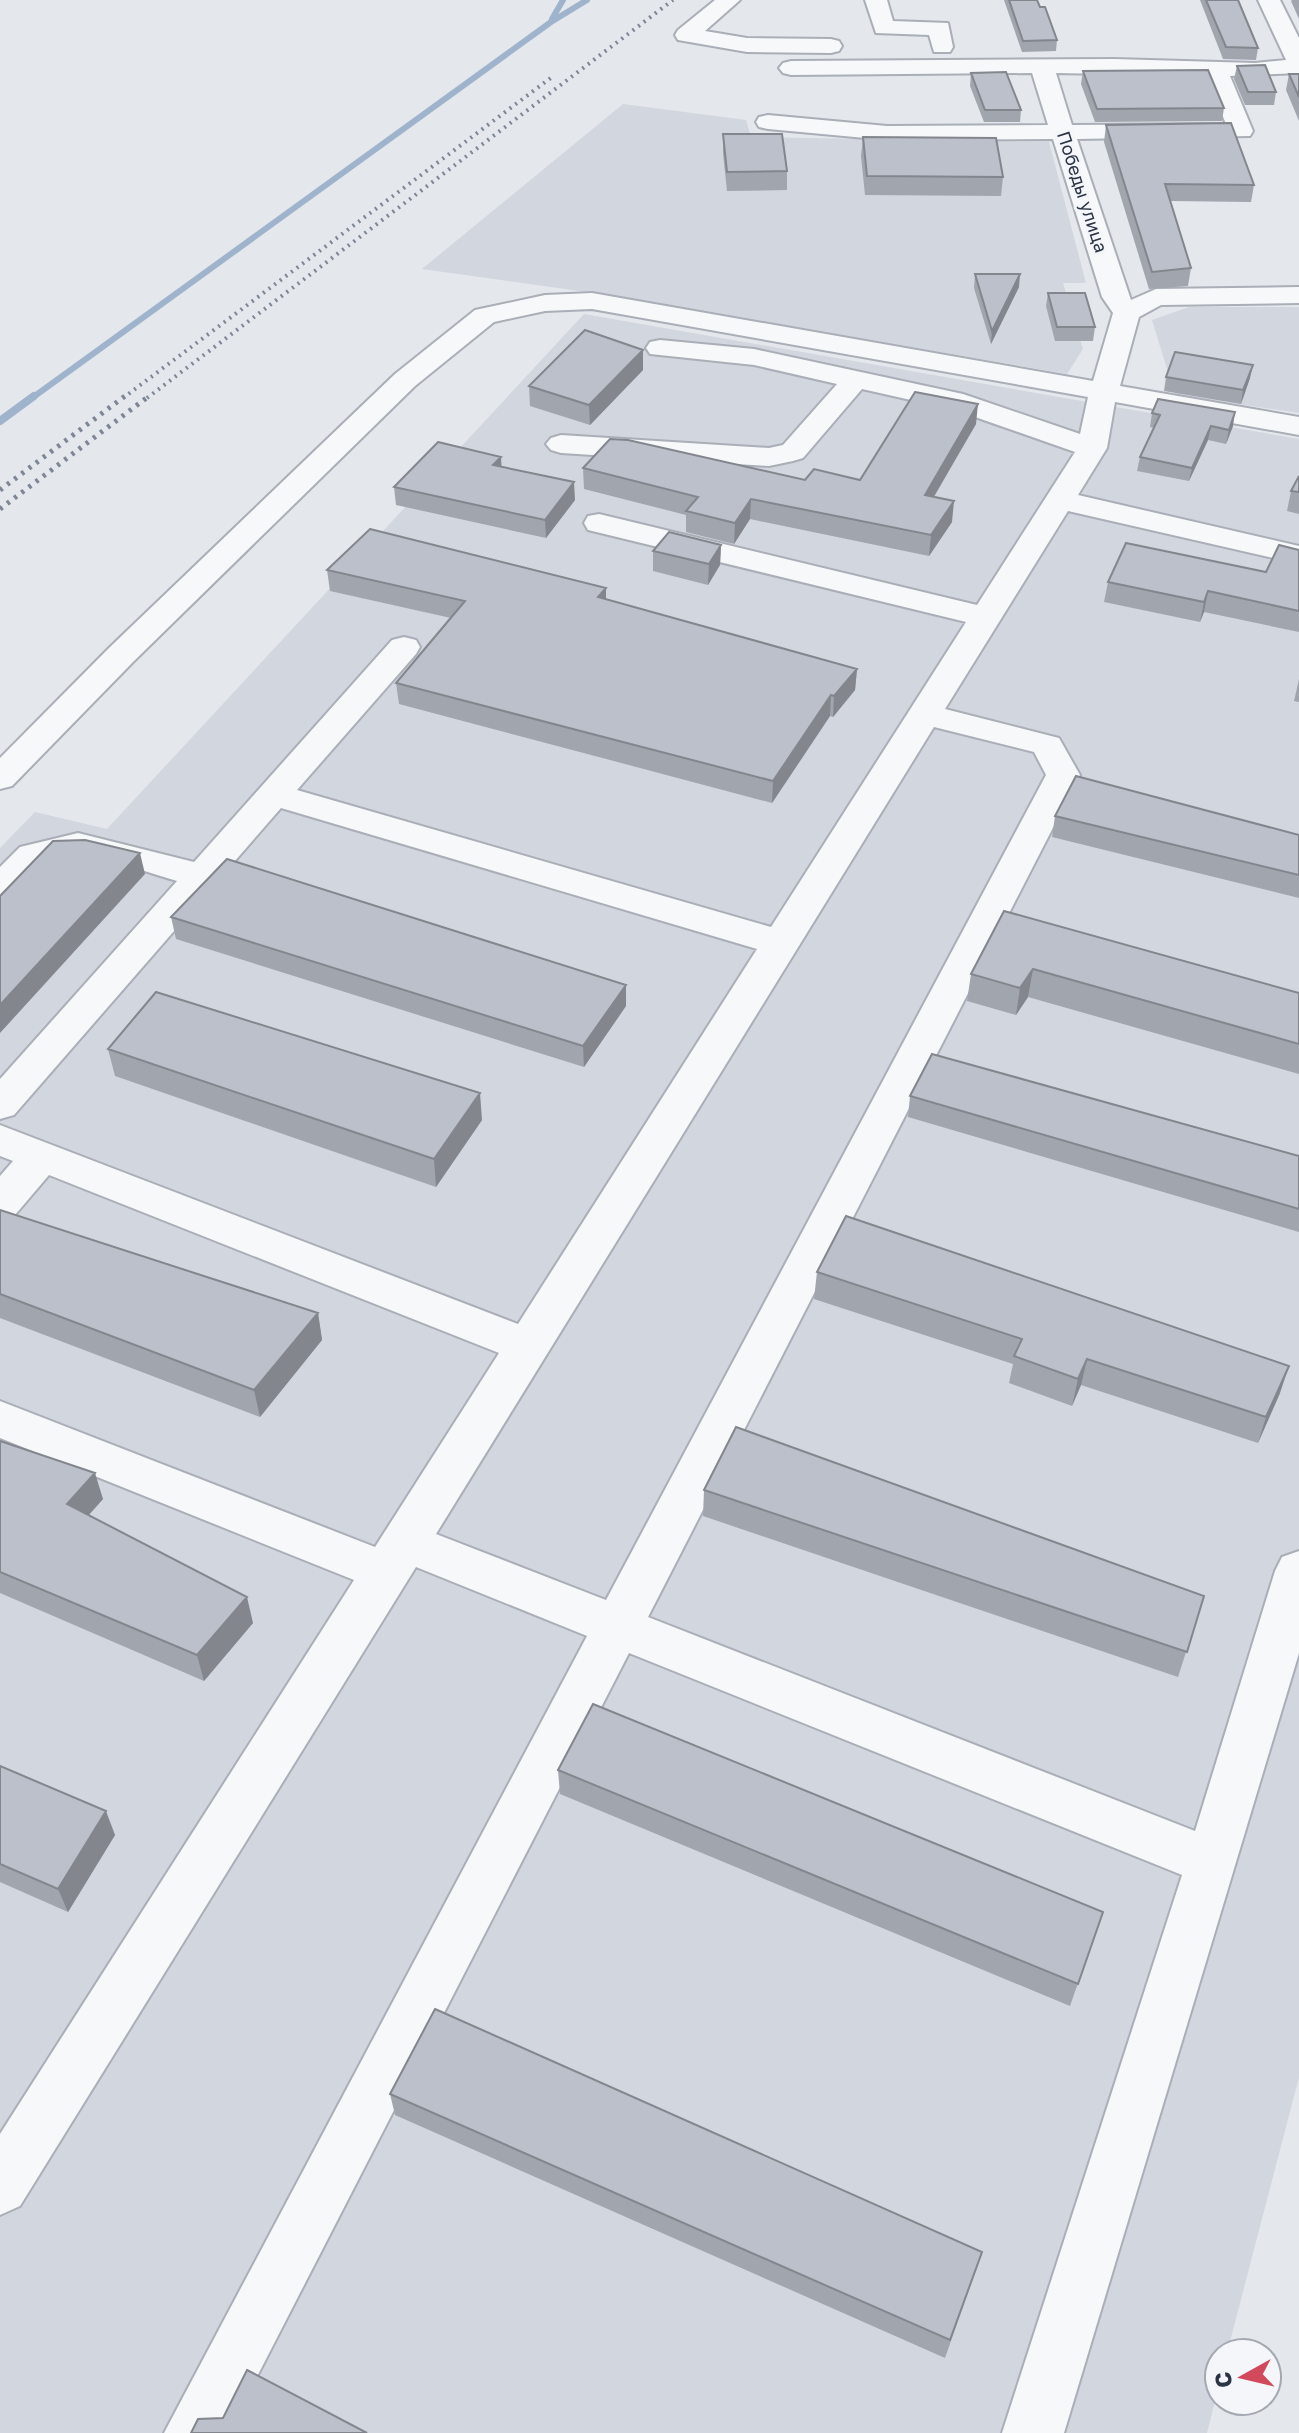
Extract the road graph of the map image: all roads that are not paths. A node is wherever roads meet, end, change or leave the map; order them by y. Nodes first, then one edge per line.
1 (729, 0) edge
2 (876, 0) edge
3 (1269, 0) edge
4 (1296, 51) edge
5 (945, 57) junction
6 (1042, 67) junction
7 (791, 68) dead end
8 (1215, 69) junction
9 (768, 122) dead end
10 (1063, 132) junction
11 (1299, 295) edge
12 (1127, 313) junction
13 (660, 348) dead end
14 (855, 380) junction
15 (1103, 396) junction
16 (1299, 426) edge
17 (561, 444) dead end
18 (1092, 448) junction
19 (1059, 500) junction
20 (599, 523) dead end
21 (1299, 555) edge
22 (986, 617) junction
23 (404, 647) dead end
24 (924, 714) junction
25 (0, 778) edge
26 (276, 795) junction
27 (200, 875) junction
28 (0, 888) edge
29 (781, 943) junction
30 (0, 1105) edge
31 (0, 1140) edge
32 (42, 1156) junction
33 (0, 1204) edge
34 (528, 1346) junction
35 (0, 1419) edge
36 (395, 1557) junction
37 (1299, 1571) edge
38 (617, 1626) junction
39 (1212, 1862) junction
40 (0, 2186) edge
41 (195, 2433) edge
42 (1033, 2433) edge

1 - 5 street
2 - 5 street
3 - 4 street
4 - 8 street
5 - 6 street
5 - 7 street
6 - 8 street
6 - 10 street, Победы улица
8 - 10 street
9 - 10 street
10 - 12 street, Победы улица
11 - 12 street
12 - 15 street
13 - 14 street
14 - 17 street
14 - 18 street
15 - 16 street
15 - 18 street
15 - 25 street
18 - 19 street
19 - 21 street
19 - 22 street
20 - 22 street
22 - 24 street
23 - 26 street
24 - 29 street
24 - 38 street
26 - 27 street
26 - 29 street
27 - 28 street
27 - 30 street
29 - 34 street
31 - 32 street
32 - 33 street
32 - 34 street
34 - 36 street
35 - 36 street
36 - 38 street
36 - 40 street
37 - 39 street
38 - 39 street
38 - 41 street
39 - 42 street

